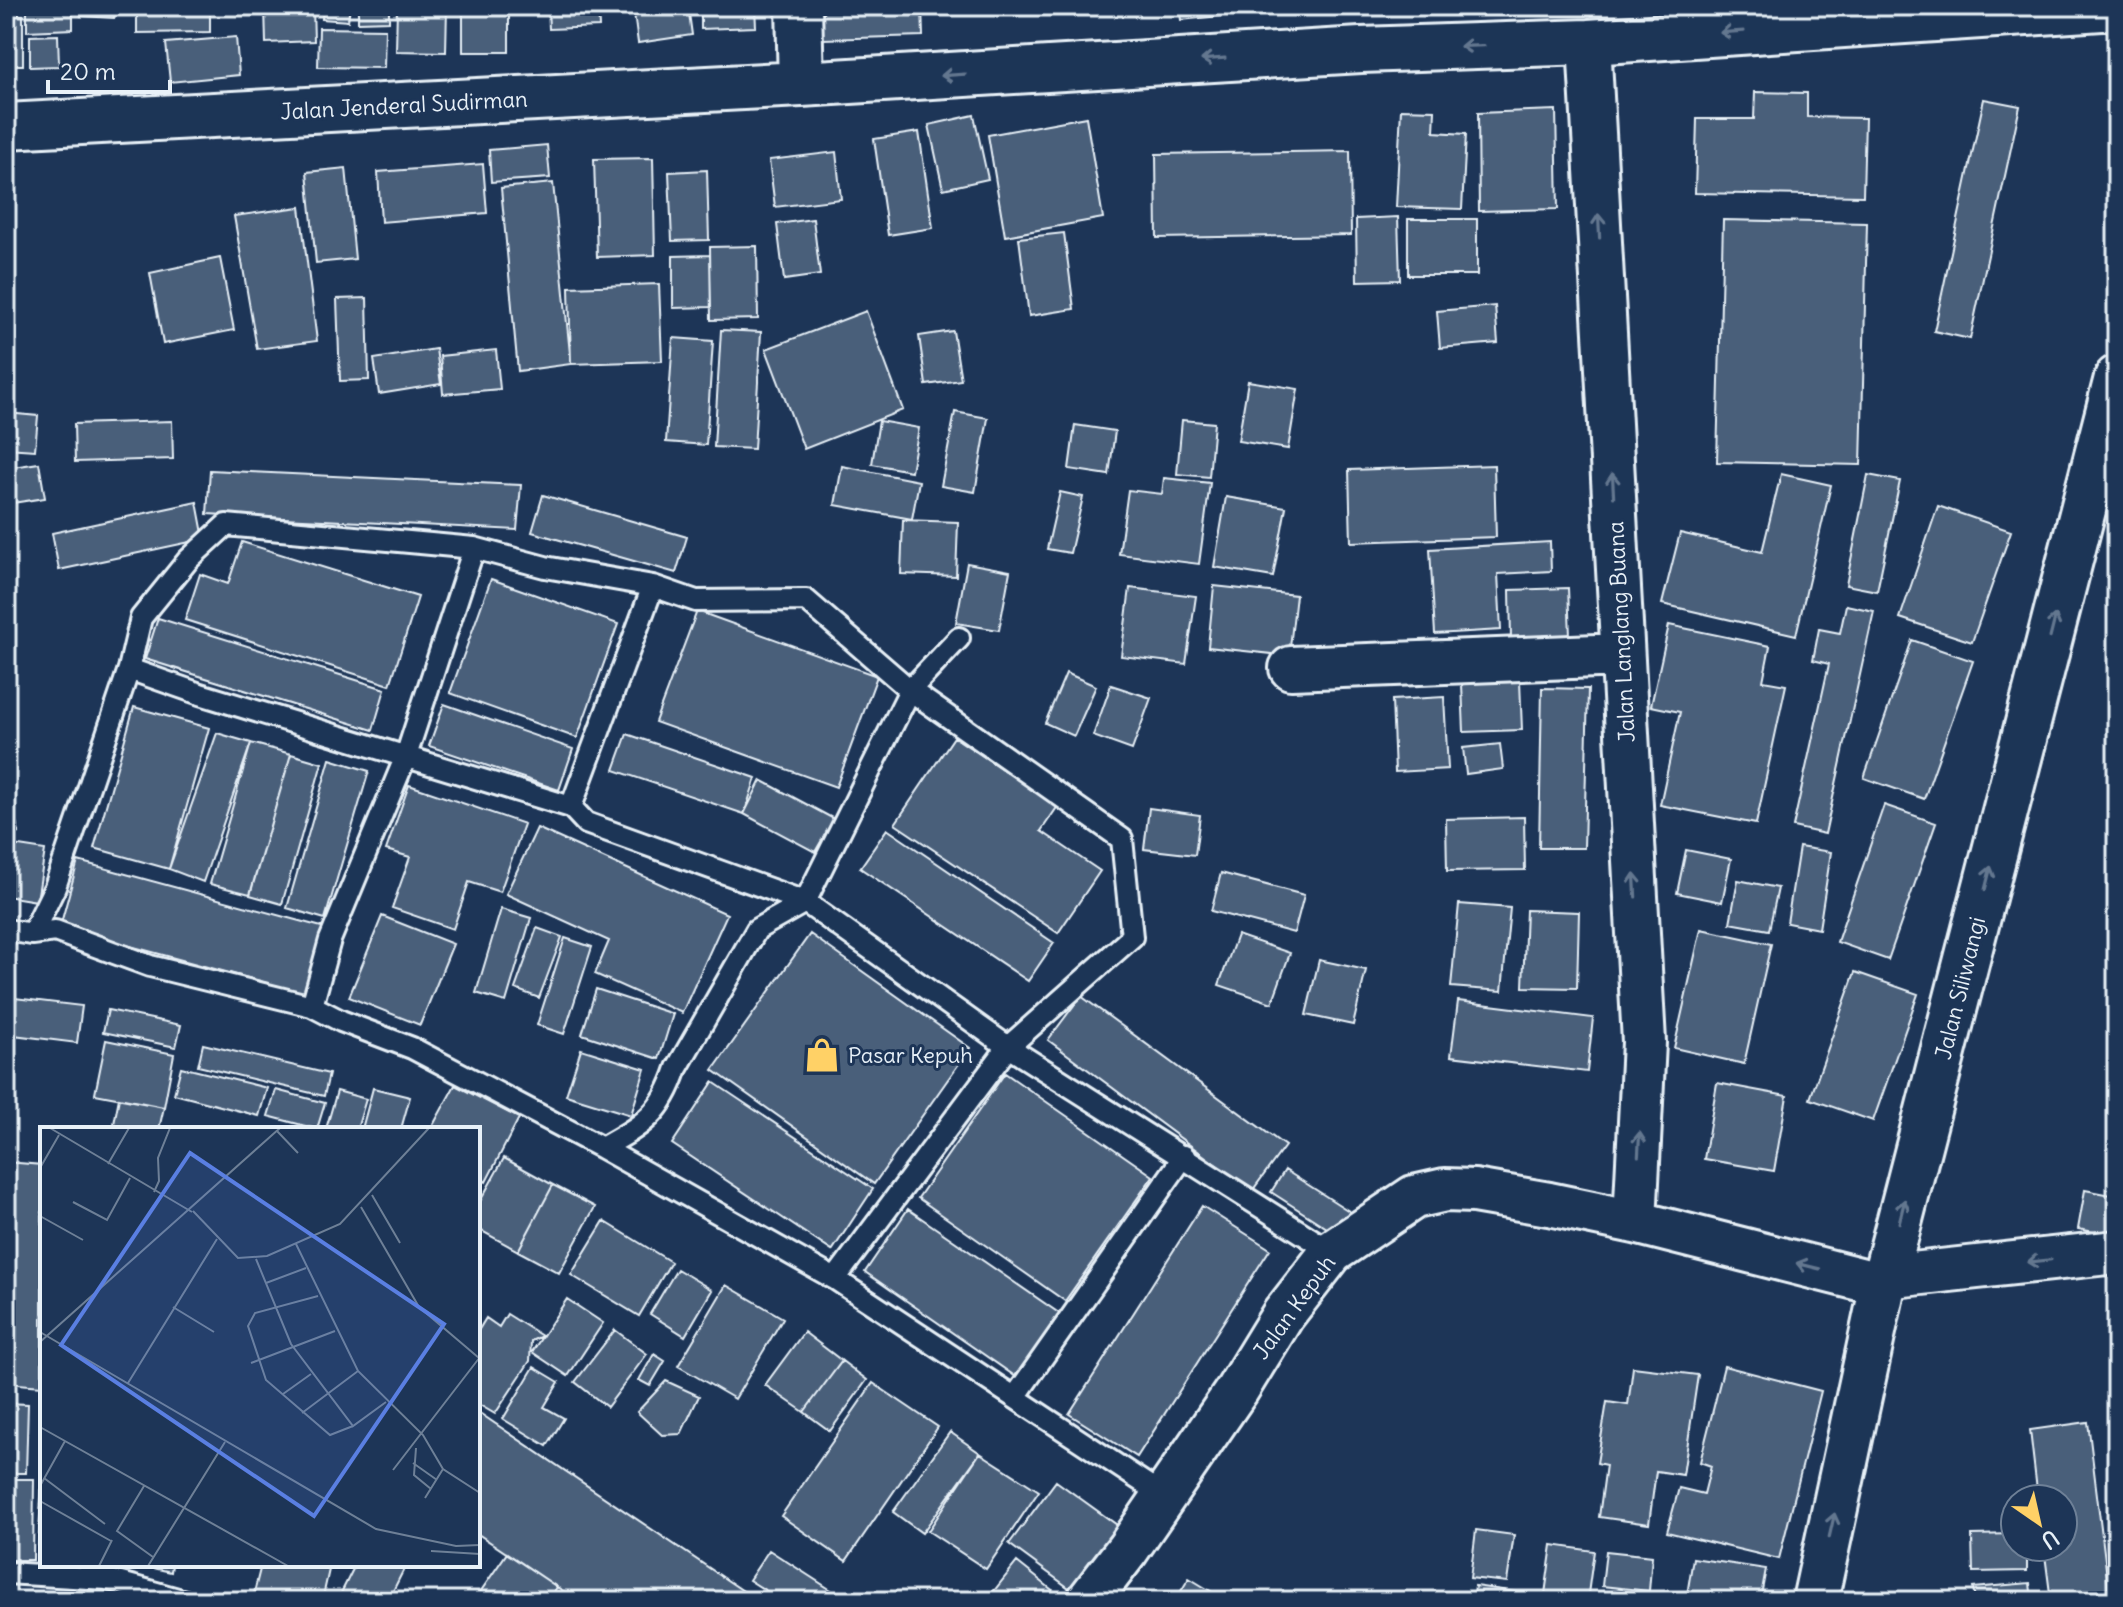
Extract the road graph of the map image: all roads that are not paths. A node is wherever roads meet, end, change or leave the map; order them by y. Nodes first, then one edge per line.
1 (799, 6) edge
2 (2117, 7) edge
3 (1589, 42) junction
4 (801, 84) junction
5 (6, 126) edge
6 (2117, 378) edge
7 (474, 548) junction
8 (653, 586) junction
9 (955, 643) dead end
10 (1622, 655) junction
11 (1291, 668) dead end
12 (129, 669) junction
13 (910, 690) junction
14 (406, 756) junction
15 (571, 807) junction
16 (805, 902) junction
17 (6, 930) edge
18 (32, 934) junction
19 (312, 1006) junction
20 (1008, 1047) junction
21 (602, 1148) junction
22 (1184, 1156) junction
23 (1635, 1222) junction
24 (1335, 1248) junction
25 (2117, 1252) edge
26 (835, 1279) junction
27 (1884, 1283) junction
28 (1015, 1397) junction
29 (1164, 1496) junction
30 (6, 1573) edge
31 (185, 1601) edge
32 (1088, 1601) edge
33 (1815, 1601) edge

1 - 4 main road
2 -> 3 main road, Jalan Jenderal Sudirman
3 -> 4 main road, Jalan Jenderal Sudirman
10 -> 3 street, Jalan Langlang Buana
4 - 5 main road, Jalan Jenderal Sudirman
27 -> 6 main road, Jalan Siliwangi
7 - 8 lane
7 - 12 lane
7 - 14 lane
8 - 13 lane
8 - 15 lane
9 - 13 lane
10 - 11 street
23 -> 10 street, Jalan Langlang Buana
12 - 14 lane
12 - 18 lane
13 - 16 lane
13 - 20 lane
14 - 15 lane
14 - 19 lane
15 - 16 lane
16 - 20 lane
16 - 21 lane
17 - 18 lane
18 - 19 lane
19 - 21 lane
20 - 22 lane
20 - 26 lane
21 - 26 lane
22 - 24 lane
22 - 28 lane
23 - 24 street, Jalan Kepuh
27 -> 23 street, Jalan Kepuh
24 - 29 street, Jalan Kepuh
25 -> 27 street
26 - 28 lane
33 -> 27 main road, Jalan Siliwangi
28 - 29 lane
29 - 32 street, Jalan Kepuh
30 - 31 lane

